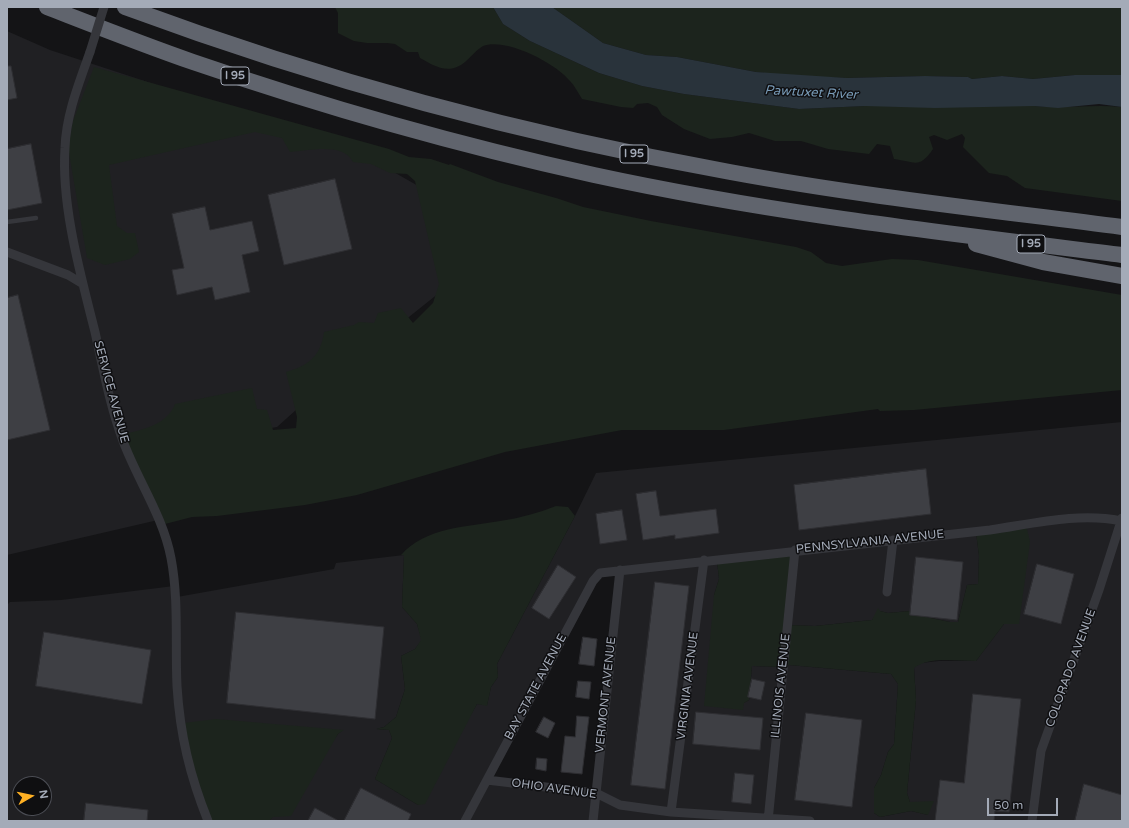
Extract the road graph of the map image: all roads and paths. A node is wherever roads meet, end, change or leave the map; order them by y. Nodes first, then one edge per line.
1 (47, 7) edge
2 (104, 7) edge
3 (125, 7) edge
4 (36, 218) dead end
5 (7, 222) edge
6 (1122, 226) edge
7 (941, 233) junction
8 (7, 252) edge
9 (1122, 255) edge
10 (1122, 276) edge
11 (83, 284) junction
12 (1122, 519) edge
13 (893, 540) junction
14 (795, 550) junction
15 (704, 560) junction
16 (620, 570) junction
17 (887, 592) dead end
18 (487, 780) junction
19 (596, 793) junction
20 (671, 812) junction
21 (768, 820) edge
22 (208, 821) edge
23 (465, 821) edge
24 (593, 821) edge
25 (810, 821) edge
26 (1032, 821) edge

1 - 7 highway, I 95
2 - 11 street, SERVICE AVENUE, bridge
3 - 6 highway, I 95
4 - 5 lane
7 - 9 highway, I 95
7 - 10 highway
8 - 11 street
11 - 22 street, SERVICE AVENUE
12 - 13 street, PENNSYLVANIA AVENUE
12 - 26 street, COLORADO AVENUE
13 - 14 street, PENNSYLVANIA AVENUE
13 - 17 street
14 - 15 street, PENNSYLVANIA AVENUE
14 - 21 street, ILLINOIS AVENUE
15 - 16 street, PENNSYLVANIA AVENUE
15 - 20 street, VIRGINIA AVENUE
16 - 18 street, BAY STATE AVENUE
16 - 19 street, VERMONT AVENUE
18 - 19 street, OHIO AVENUE
18 - 23 street, BAY STATE AVENUE
19 - 20 street, OHIO AVENUE
19 - 24 street, VERMONT AVENUE
20 - 21 street, OHIO AVENUE
21 - 25 street, OHIO AVENUE

